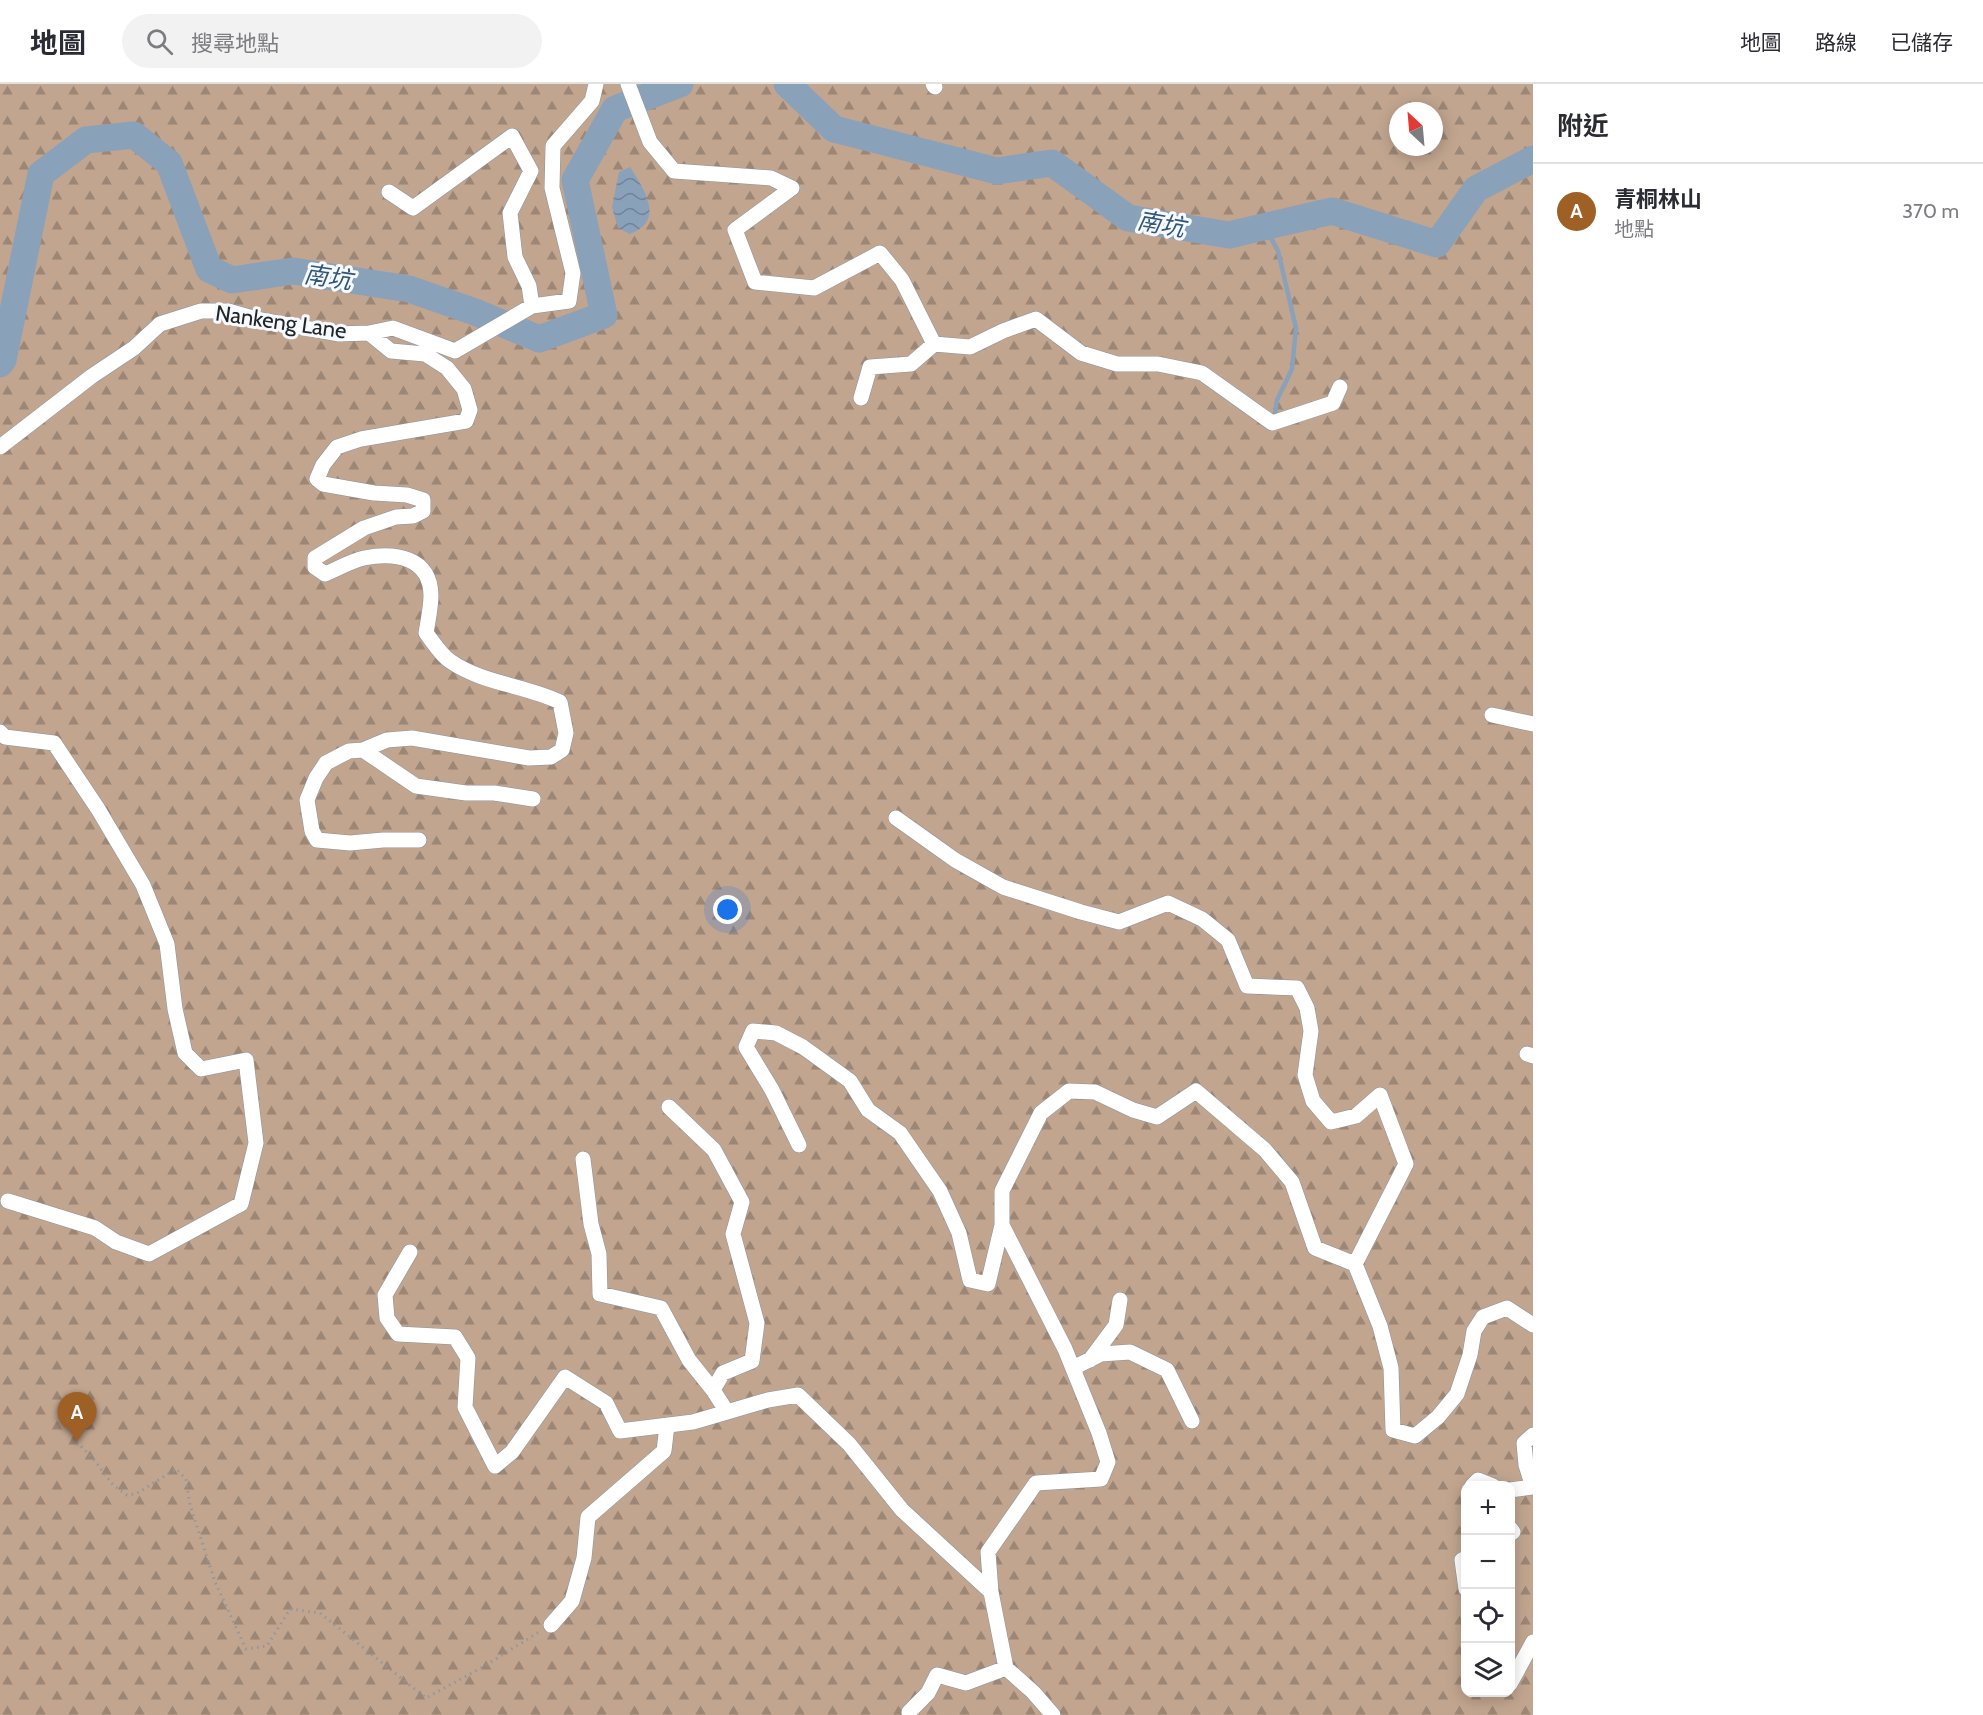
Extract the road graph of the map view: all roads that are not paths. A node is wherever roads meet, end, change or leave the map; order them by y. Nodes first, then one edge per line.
1 (597, 84) edge
2 (628, 84) edge
3 (389, 192) dead end
4 (531, 306) junction
5 (369, 333) junction
6 (933, 344) junction
7 (1340, 387) dead end
8 (861, 398) dead end
9 (0, 447) edge
10 (1492, 715) dead end
11 (1533, 724) edge
12 (0, 732) edge
13 (363, 750) junction
14 (533, 799) dead end
15 (896, 818) dead end
16 (419, 840) dead end
17 (669, 1107) dead end
18 (799, 1145) dead end
19 (583, 1158) dead end
20 (8, 1201) dead end
21 (1002, 1225) junction
22 (410, 1252) dead end
23 (1355, 1264) junction
24 (1120, 1300) dead end
25 (1533, 1325) edge
26 (1090, 1360) junction
27 (1073, 1368) junction
28 (713, 1390) junction
29 (728, 1412) junction
30 (1192, 1421) dead end
31 (667, 1425) junction
32 (1533, 1435) edge
33 (1515, 1489) edge
34 (991, 1592) junction
35 (551, 1625) road end
36 (1533, 1642) edge
37 (1006, 1668) junction
38 (1515, 1675) edge
39 (909, 1712) dead end
40 (1053, 1715) edge

1 - 4 street, Nankeng Lane
2 - 6 street
3 - 4 street
4 - 5 street, Nankeng Lane
5 - 9 street, Nankeng Lane
5 - 13 street
6 - 7 street
6 - 8 street
10 - 11 street
12 - 20 street
13 - 14 street
13 - 16 street
15 - 23 street
17 - 28 street
18 - 21 street
19 - 28 street
21 - 23 street
21 - 27 street
22 - 31 street
23 - 25 street
24 - 26 street
26 - 27 street
26 - 30 street
27 - 34 street
28 - 29 street
29 - 31 street
29 - 34 street
31 - 35 street
32 - 33 street
34 - 37 street
36 - 38 street
37 - 39 street
37 - 40 street

